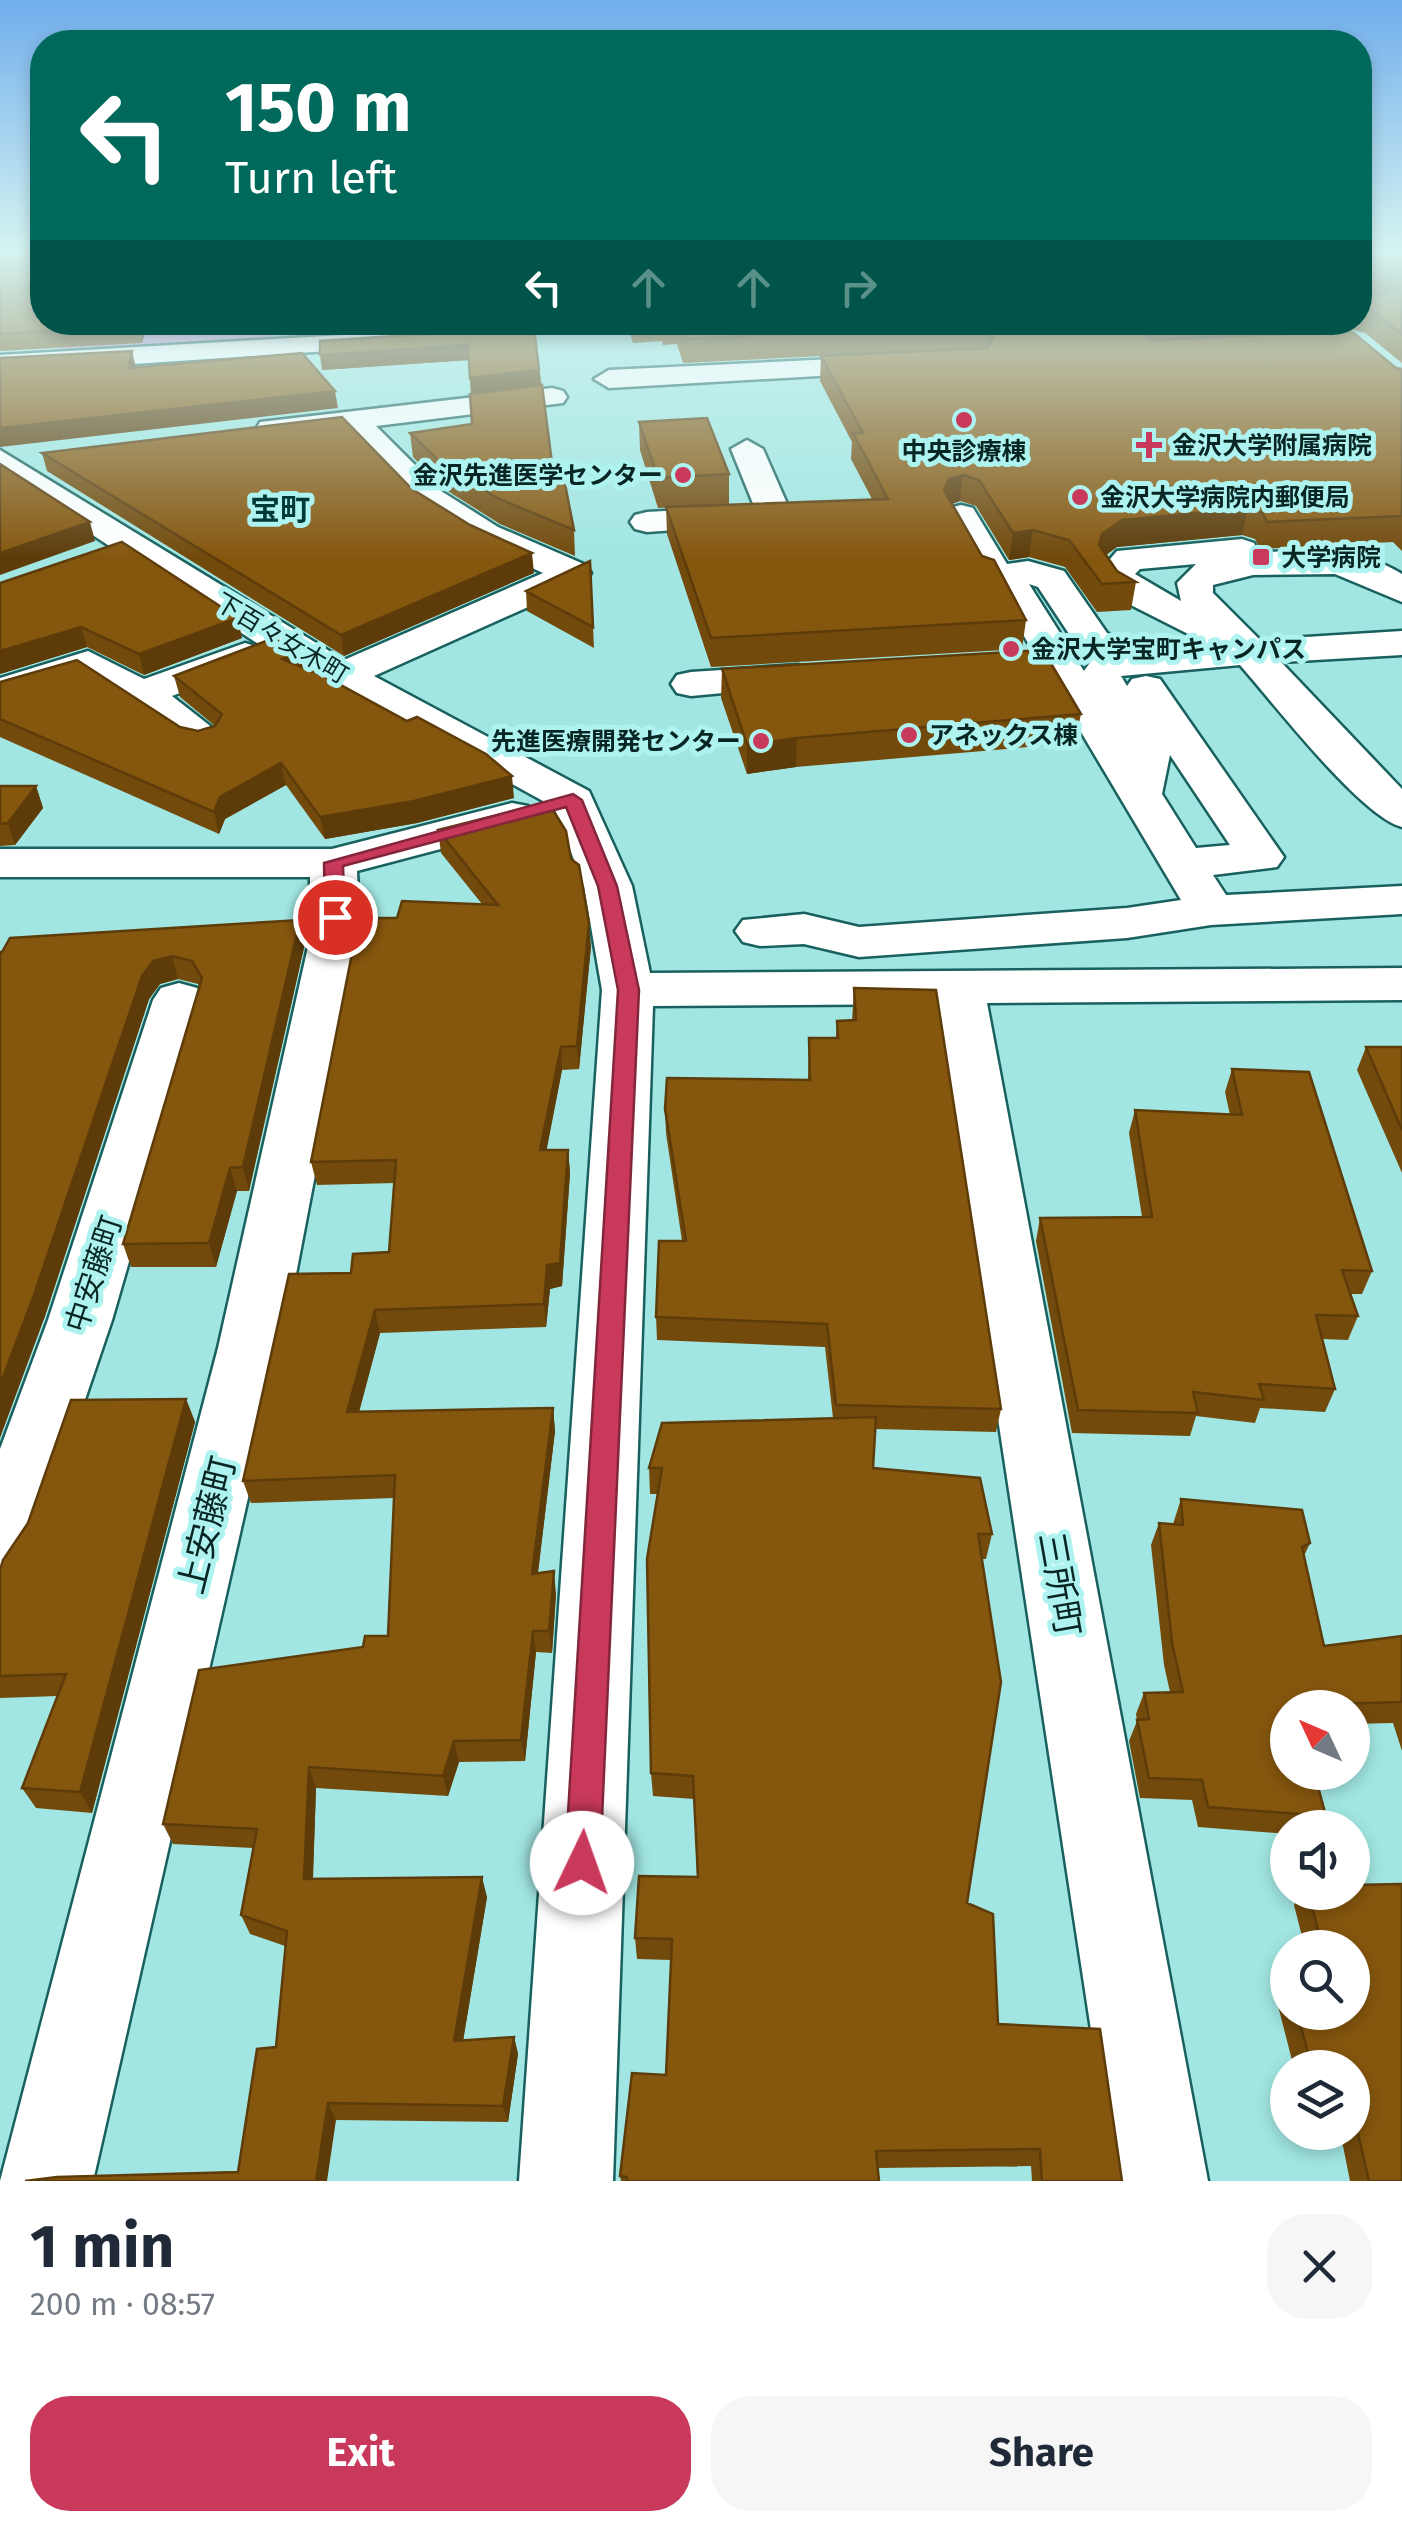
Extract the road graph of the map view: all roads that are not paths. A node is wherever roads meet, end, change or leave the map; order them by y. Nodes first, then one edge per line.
1 (110, 355) edge
2 (384, 355) edge
3 (0, 364) edge
4 (916, 364) edge
5 (609, 378) dead end
6 (552, 397) dead end
7 (390, 414) junction
8 (351, 418) junction
9 (236, 433) edge
10 (747, 449) dead end
11 (2, 473) edge
12 (961, 514) edge
13 (647, 522) dead end
14 (1402, 562) edge
15 (1009, 574) junction
16 (1402, 591) edge
17 (280, 641) junction
18 (1402, 644) edge
19 (1252, 652) junction
20 (1141, 659) junction
21 (343, 675) junction
22 (827, 676) edge
23 (692, 684) dead end
24 (0, 691) edge
25 (140, 694) junction
26 (202, 736) edge
27 (1402, 769) edge
28 (1358, 773) junction
29 (1140, 796) junction
30 (573, 800) junction
31 (1402, 814) edge
32 (0, 863) edge
33 (1180, 863) junction
34 (321, 900) junction
35 (1402, 900) edge
36 (1211, 910) junction
37 (760, 931) dead end
38 (1402, 984) edge
39 (958, 988) junction
40 (628, 990) junction
41 (179, 1000) dead end
42 (0, 1544) edge
43 (46, 2181) edge
44 (566, 2181) edge
45 (1161, 2181) edge

1 - 3 street
2 - 7 street
4 - 5 street
6 - 7 street
7 - 8 street
8 - 9 street
8 - 21 street
10 - 13 street
11 - 17 street, 下百々女木町
12 - 15 street
14 - 19 street
15 - 20 street
15 - 29 street
16 - 19 street
17 - 21 street, 下百々女木町
17 - 25 street
18 - 19 street
19 - 20 street
19 - 28 street
20 - 29 street
20 - 33 street
21 - 30 street, 下百々女木町
22 - 23 street
24 - 25 street
25 - 26 street
27 - 28 street
28 - 31 street
29 - 33 street
30 - 34 street
30 - 40 street
32 - 34 street
33 - 36 street
34 - 43 street, 上安藤町
35 - 36 street
36 - 37 street
38 - 39 street
39 - 40 street
39 - 45 street, 三所町
40 - 44 street
41 - 42 street, 中安藤町

